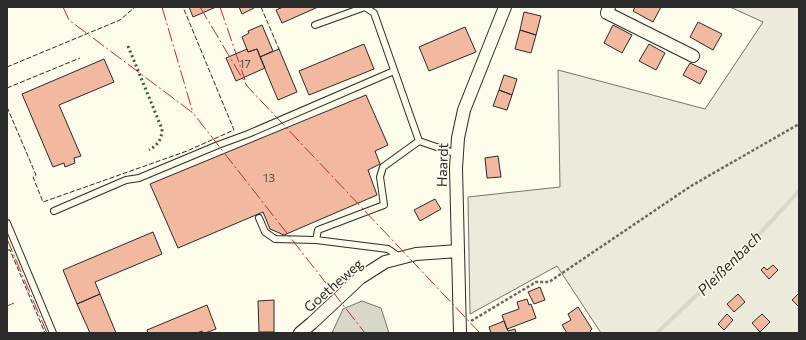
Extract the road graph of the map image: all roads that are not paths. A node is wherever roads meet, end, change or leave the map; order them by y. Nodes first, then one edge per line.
1 (505, 7) edge
2 (609, 7) edge
3 (315, 25) dead end
4 (693, 56) dead end
5 (394, 71) junction
6 (419, 140) junction
7 (457, 154) junction
8 (54, 211) dead end
9 (259, 218) dead end
10 (7, 224) edge
11 (316, 240) junction
12 (458, 251) junction
13 (401, 258) junction
14 (460, 330) edge
15 (53, 333) edge
16 (300, 333) edge

1 - 7 street, Haardt
2 - 4 street
3 - 5 lane
5 - 6 lane
5 - 8 lane
6 - 7 lane
6 - 11 lane
7 - 12 street, Haardt
9 - 11 lane
10 - 15 lane
11 - 13 lane
12 - 13 street, Goetheweg
12 - 14 street, Haardt
13 - 16 street, Goetheweg

